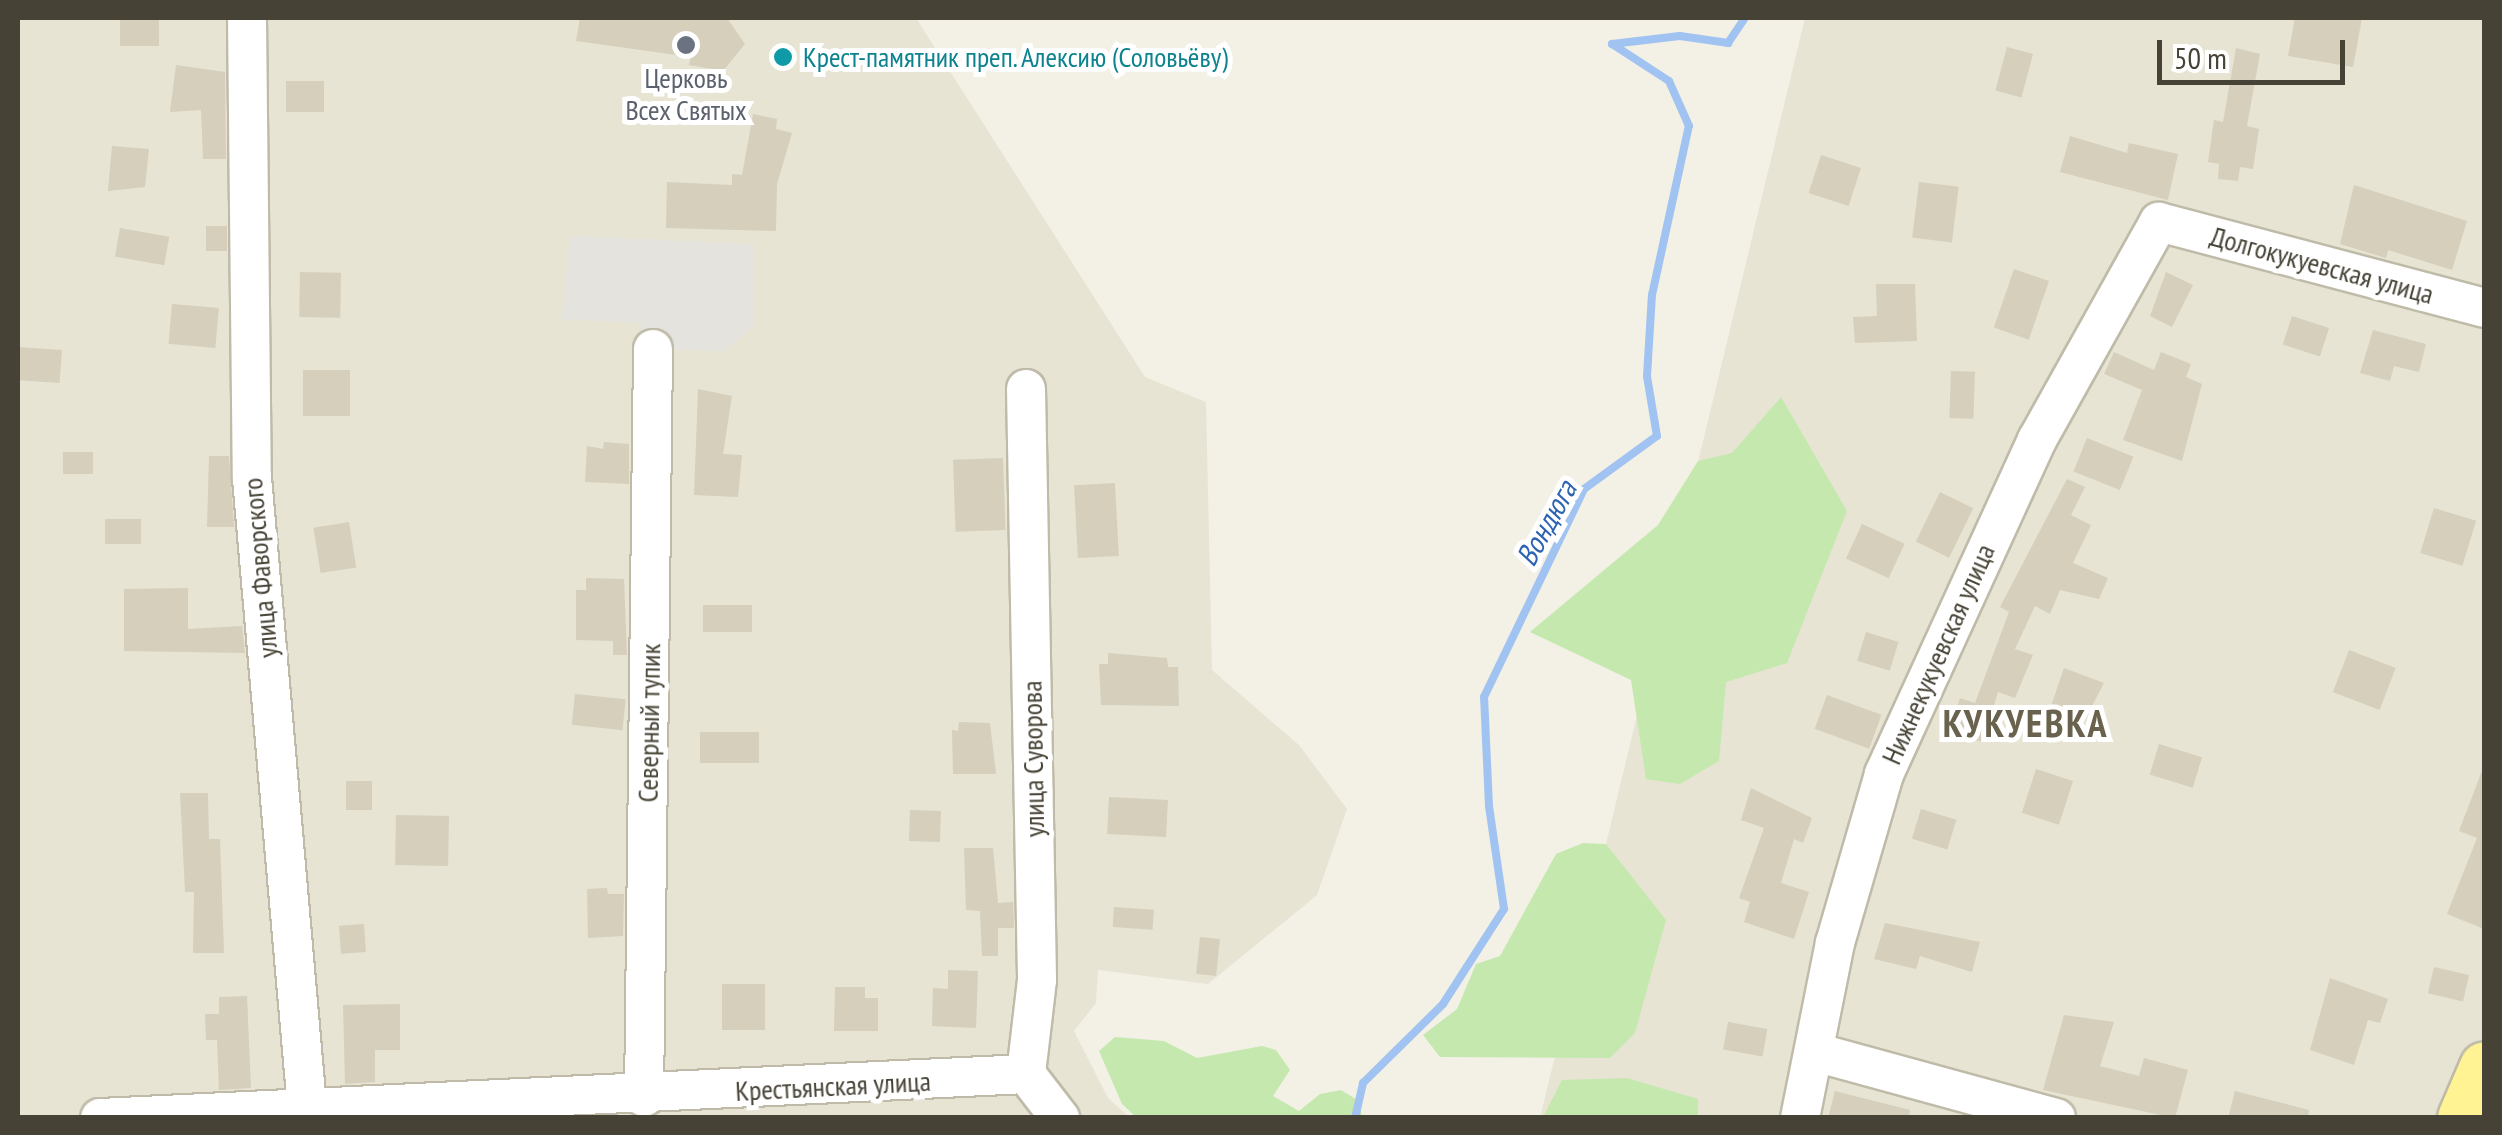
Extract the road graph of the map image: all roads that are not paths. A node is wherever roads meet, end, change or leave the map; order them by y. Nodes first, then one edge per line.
1 (247, 18) edge
2 (2159, 222) joint
3 (2484, 308) edge
4 (654, 349) dead end
5 (1026, 389) dead end
6 (1815, 1052) junction
7 (2484, 1067) edge
8 (1026, 1074) junction
9 (644, 1097) junction
10 (308, 1115) edge
11 (100, 1118) edge
12 (1060, 1118) edge
13 (1800, 1118) edge
14 (2056, 1118) edge
15 (2462, 1118) edge

1 - 10 street, улица Фаворского
2 - 3 street, Долгокукуевская улица
2 - 6 street, Нижнекукуевская улица
4 - 9 street, Северный тупик
5 - 8 street, улица Суворова
6 - 13 street, Нижнекукуевская улица
6 - 14 street
7 - 15 main road
8 - 9 street, Крестьянская улица
8 - 12 street
9 - 10 street, Крестьянская улица
10 - 11 street, Крестьянская улица

